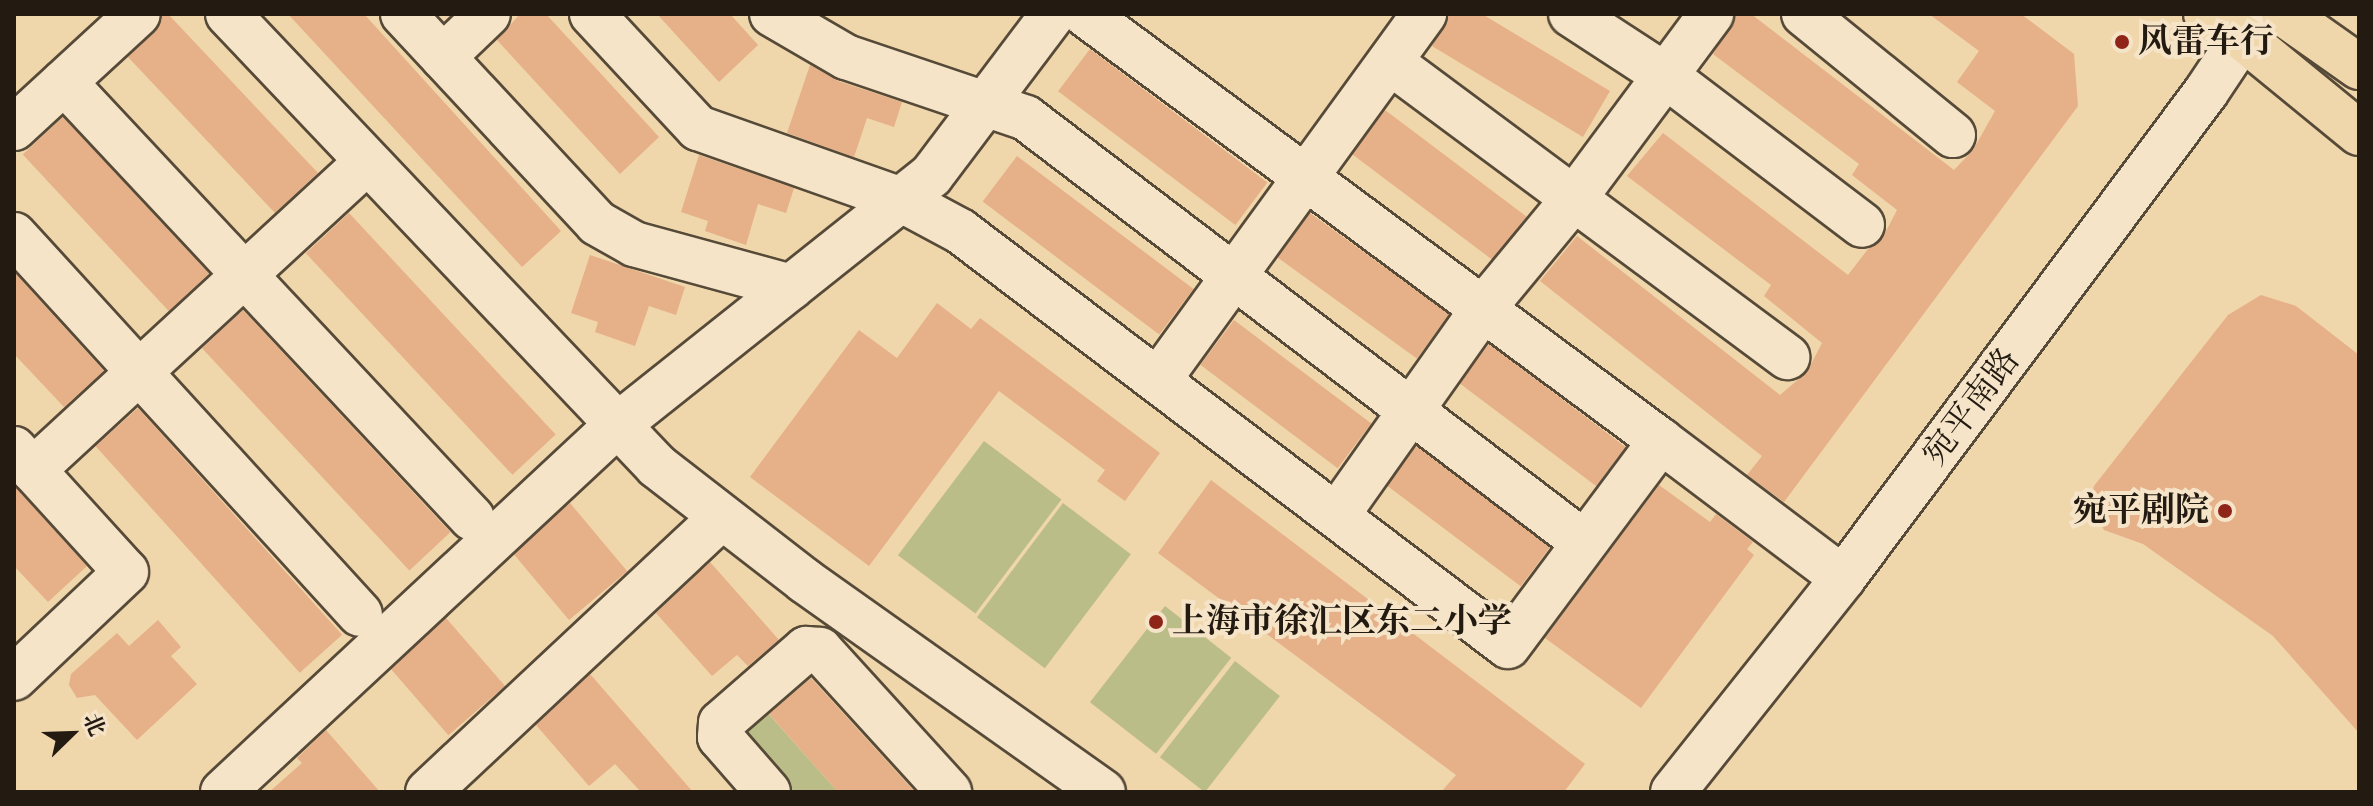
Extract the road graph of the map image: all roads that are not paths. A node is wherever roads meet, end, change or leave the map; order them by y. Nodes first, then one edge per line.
1 (138, 14) edge
2 (228, 14) edge
3 (403, 14) edge
4 (488, 14) edge
5 (592, 14) edge
6 (772, 14) edge
7 (1053, 14) edge
8 (1085, 14) edge
9 (1424, 14) edge
10 (1571, 14) edge
11 (1711, 14) edge
12 (1804, 14) edge
13 (2206, 14) edge
14 (2284, 14) edge
15 (2250, 26) edge
16 (443, 57) junction
17 (1390, 62) junction
18 (2359, 67) edge
19 (1666, 76) junction
20 (64, 82) junction
21 (986, 103) junction
22 (14, 128) edge
23 (2359, 133) edge
24 (1953, 135) dead end
25 (367, 162) junction
26 (1306, 174) junction
27 (1576, 196) junction
28 (904, 201) junction
29 (1862, 225) dead end
30 (14, 235) edge
31 (1233, 273) junction
32 (244, 276) junction
33 (791, 287) junction
34 (1485, 306) junction
35 (1787, 357) dead end
36 (139, 372) junction
37 (1159, 379) junction
38 (1410, 409) junction
39 (615, 427) junction
40 (1661, 441) junction
41 (24, 459) edge
42 (1337, 515) junction
43 (472, 518) dead end
44 (721, 518) junction
45 (1582, 541) junction
46 (1843, 578) junction
47 (360, 614) dead end
48 (14, 678) edge
49 (223, 792) edge
50 (428, 792) edge
51 (768, 792) edge
52 (949, 792) edge
53 (1103, 792) edge
54 (1673, 792) edge

1 - 20 street
2 - 25 street
3 - 16 street
4 - 16 street
5 - 28 street
6 - 21 street
7 - 21 street
8 - 26 street
9 - 17 street
10 - 19 street
11 - 19 street
12 - 24 street
13 - 15 main road
14 - 18 main road
15 - 23 main road
15 - 46 street, 宛平南路
16 - 33 street
17 - 26 street
17 - 27 street
19 - 27 street
19 - 29 street
20 - 22 street
20 - 32 street
21 - 28 street
21 - 31 street
25 - 32 street
25 - 39 street
26 - 31 street
26 - 34 street
27 - 34 street
27 - 35 street
28 - 33 street
28 - 37 street
30 - 36 street
31 - 37 street
31 - 38 street
32 - 36 street
32 - 43 street
33 - 39 street
34 - 38 street
34 - 40 street
36 - 41 street
36 - 47 street
37 - 42 street
38 - 42 street
38 - 45 street
39 - 44 street
39 - 49 street
40 - 45 street
40 - 46 street
41 - 48 street
42 - 45 street
44 - 50 street
44 - 53 street
46 - 54 street, 宛平南路
51 - 52 street

